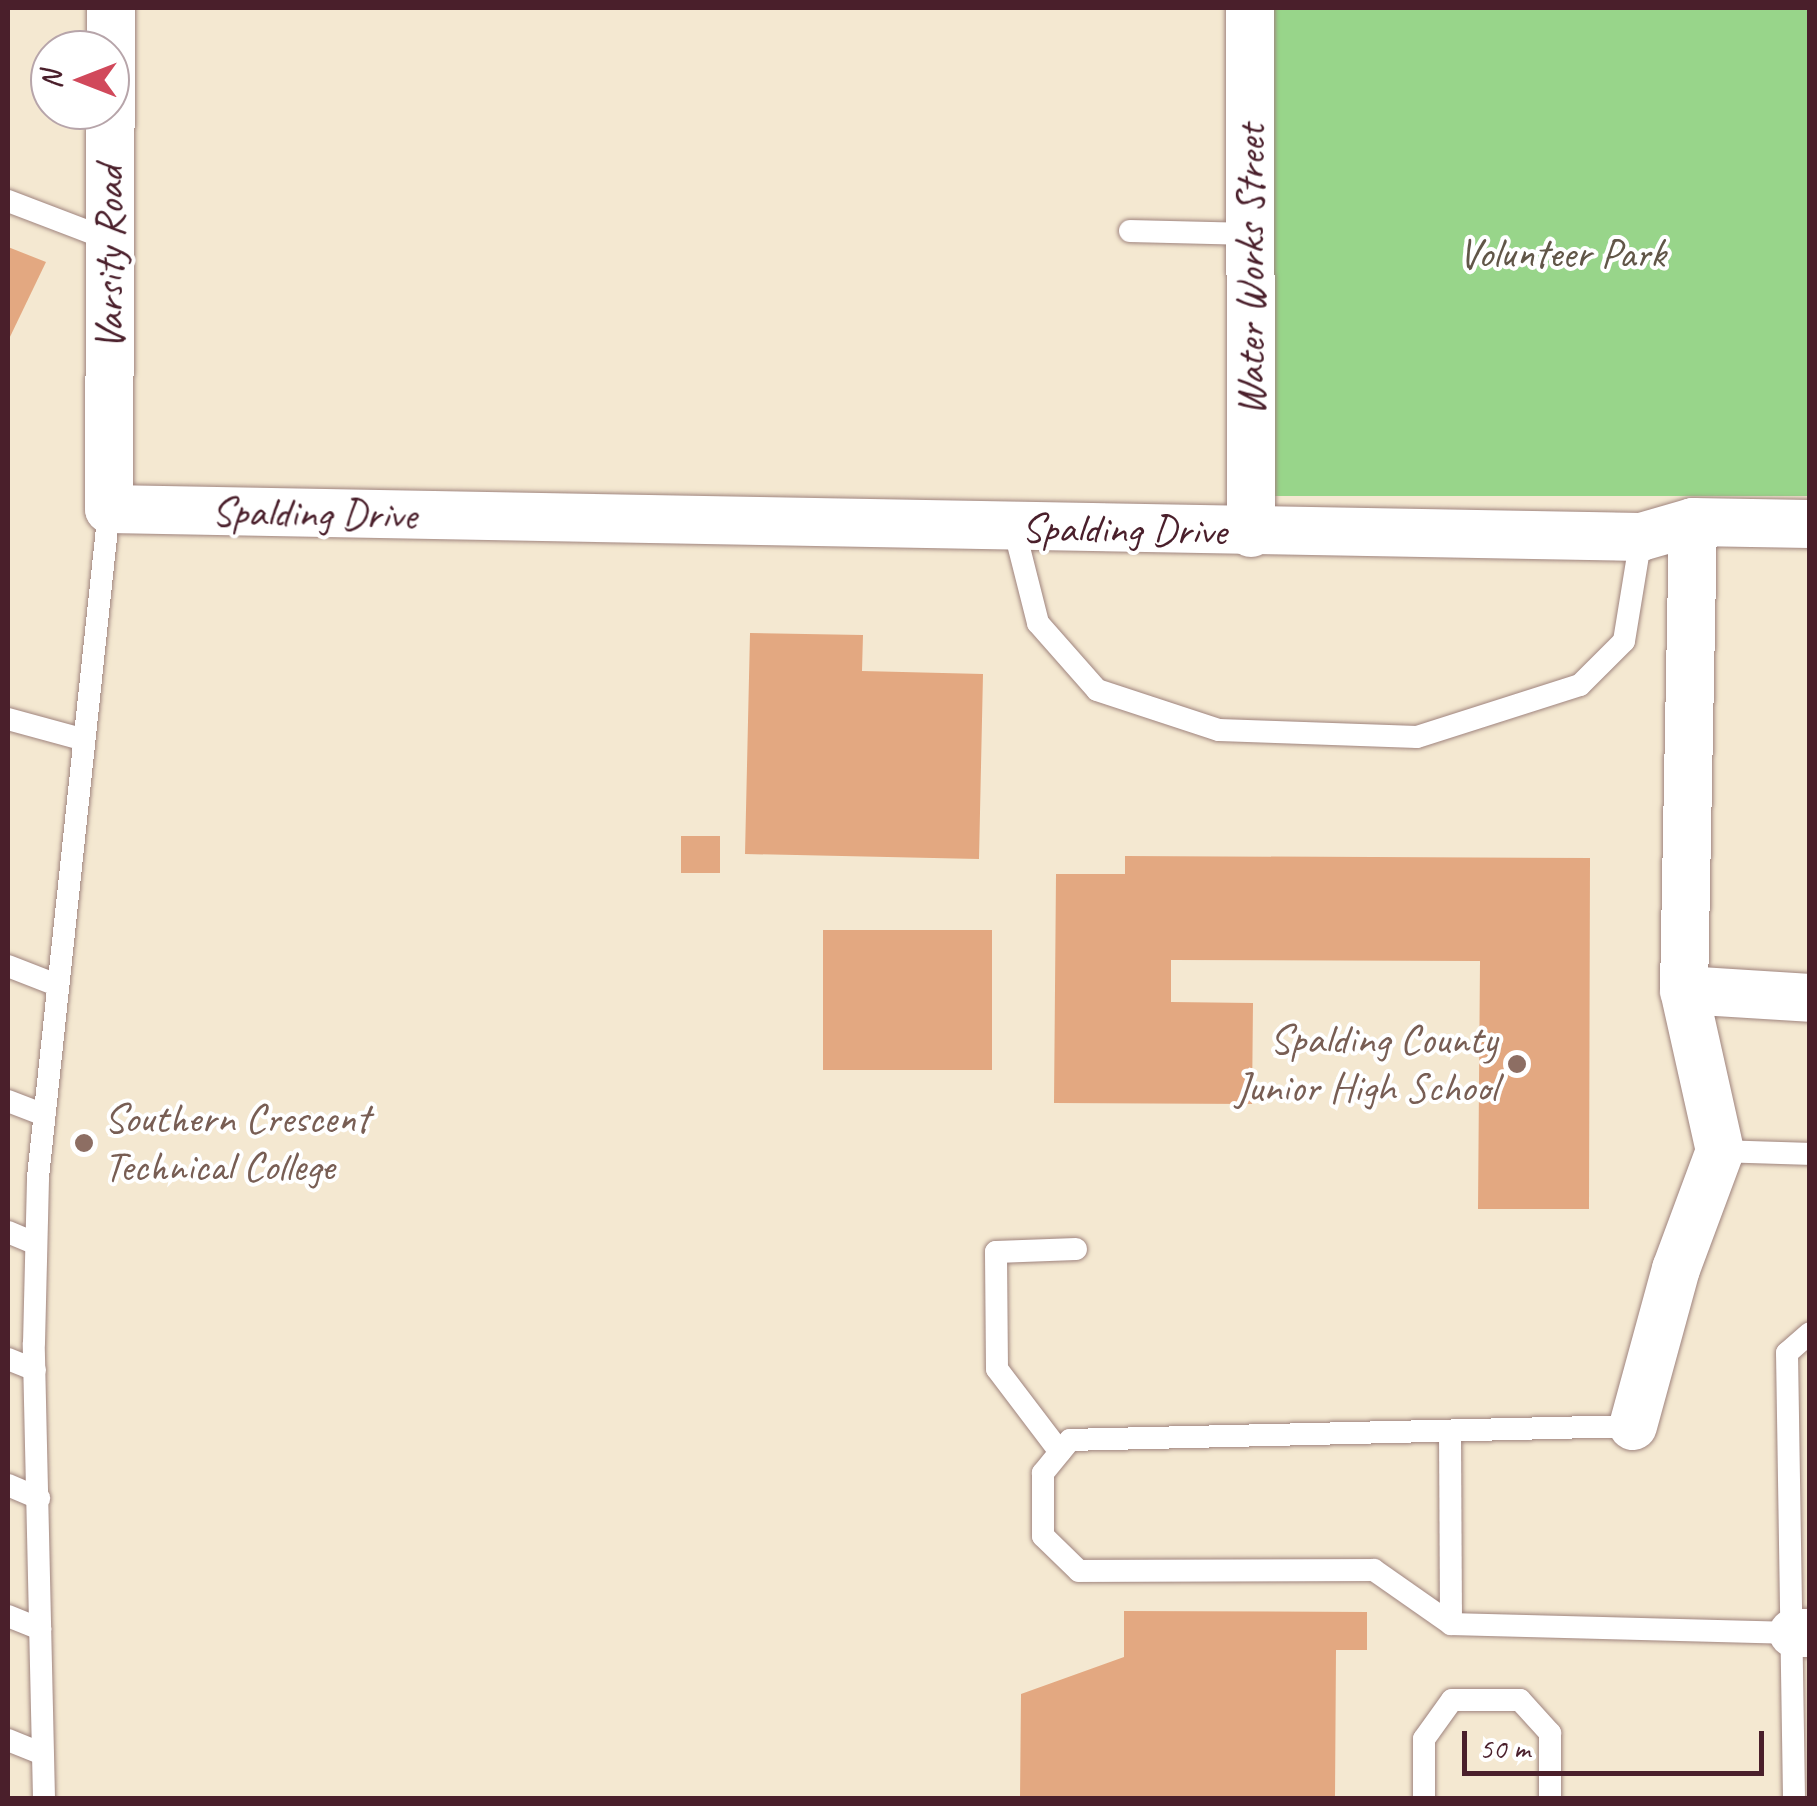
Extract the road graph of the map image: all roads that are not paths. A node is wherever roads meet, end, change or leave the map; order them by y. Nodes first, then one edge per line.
1 (110, 8) edge
2 (1250, 8) edge
3 (8, 200) edge
4 (1130, 231) dead end
5 (1251, 234) junction
6 (110, 240) junction
7 (109, 510) junction
8 (1693, 522) junction
9 (1810, 524) edge
10 (1014, 528) junction
11 (1251, 533) junction
12 (1640, 537) junction
13 (8, 718) edge
14 (82, 739) junction
15 (8, 966) edge
16 (56, 985) junction
17 (1684, 990) junction
18 (1810, 998) edge
19 (8, 1101) edge
20 (44, 1115) junction
21 (1720, 1152) junction
22 (1810, 1154) edge
23 (8, 1232) edge
24 (36, 1244) junction
25 (1076, 1249) dead end
26 (1810, 1333) edge
27 (8, 1358) edge
28 (35, 1370) junction
29 (1633, 1426) joint
30 (1450, 1431) junction
31 (1800, 1448) edge
32 (1060, 1452) junction
33 (8, 1485) edge
34 (39, 1498) junction
35 (8, 1616) edge
36 (1451, 1624) junction
37 (40, 1630) junction
38 (1801, 1633) edge
39 (8, 1740) edge
40 (42, 1754) junction
41 (44, 1798) edge
42 (1424, 1798) edge
43 (1550, 1798) edge
44 (1794, 1798) edge

1 - 6 street, Varsity Road
2 - 5 street, Water Works Street
3 - 6 lane
4 - 5 lane
5 - 11 street, Water Works Street
6 - 7 street, Varsity Road
7 - 10 street, Spalding Drive
7 - 14 lane
8 - 9 street, Spalding Drive
8 - 12 street, Spalding Drive
8 - 17 street
10 - 11 street, Spalding Drive
10 - 12 lane
11 - 12 street, Spalding Drive
13 - 14 lane
14 - 16 lane
15 - 16 lane
16 - 20 lane
17 - 18 street
17 - 21 street
19 - 20 lane
20 - 24 lane
21 - 22 lane
21 - 29 street
23 - 24 lane
24 - 28 lane
25 - 32 lane
26 - 31 lane
27 - 28 lane
28 - 34 lane
29 - 30 lane
30 - 32 lane
30 - 36 lane
31 - 38 lane
32 - 36 lane
33 - 34 lane
34 - 37 lane
35 - 37 lane
36 - 38 lane
37 - 40 lane
38 - 44 lane
39 - 40 lane
40 - 41 lane
42 - 43 lane

